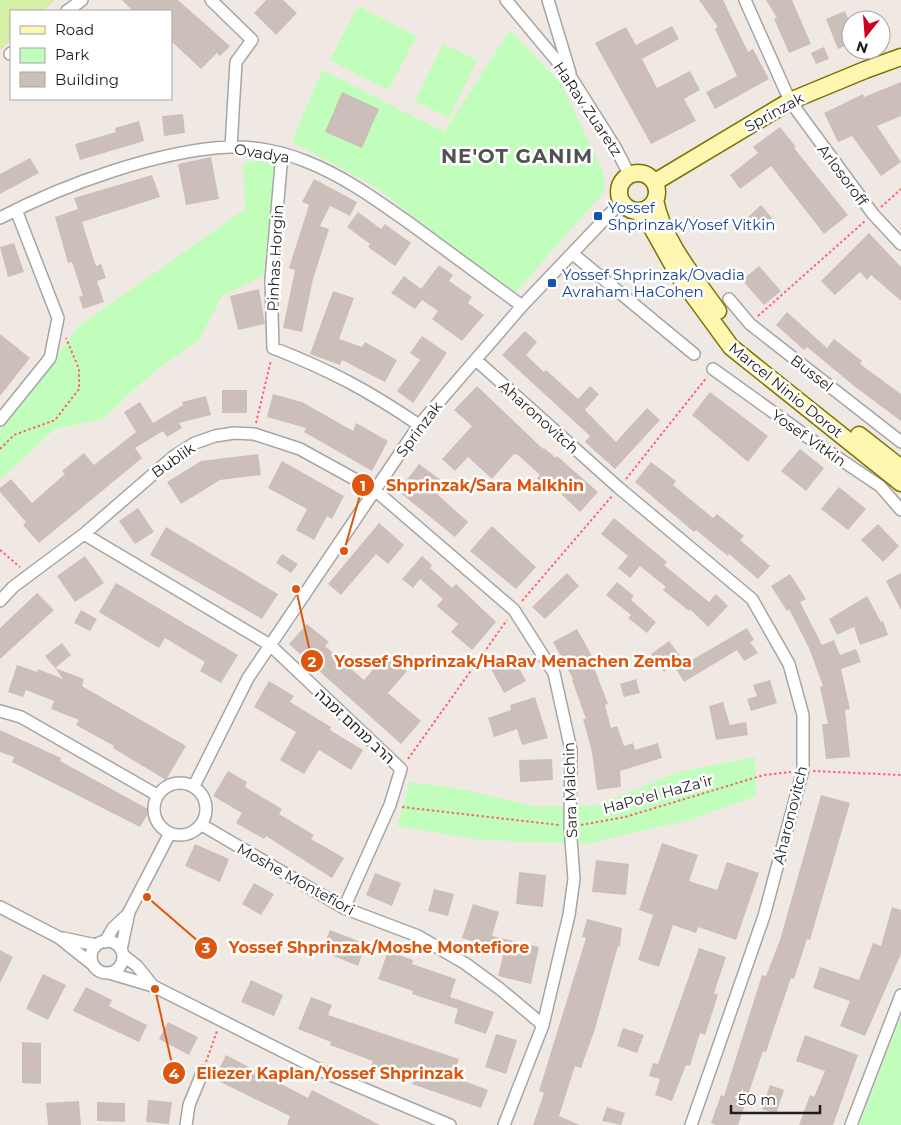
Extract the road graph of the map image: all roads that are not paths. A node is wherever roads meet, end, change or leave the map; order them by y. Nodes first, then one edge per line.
1 (82, 0) edge
2 (211, 0) edge
3 (506, 0) edge
4 (548, 0) edge
5 (745, 0) edge
6 (67, 10) edge
7 (901, 57) edge
8 (572, 79) junction
9 (790, 101) junction
10 (231, 147) junction
11 (282, 154) junction
12 (629, 174) junction
13 (655, 182) junction
14 (655, 200) junction
15 (622, 202) junction
16 (16, 210) junction
17 (636, 211) junction
18 (0, 218) edge
19 (901, 244) edge
20 (573, 254) junction
21 (729, 298) dead end
22 (522, 306) junction
23 (694, 354) dead end
24 (476, 360) junction
25 (713, 369) road end
26 (0, 420) edge
27 (418, 425) junction
28 (901, 442) edge
29 (901, 468) edge
30 (901, 483) edge
31 (376, 491) junction
32 (901, 510) edge
33 (84, 534) junction
34 (0, 601) edge
35 (270, 645) junction
36 (0, 712) edge
37 (194, 786) junction
38 (157, 795) junction
39 (202, 824) junction
40 (170, 833) junction
41 (0, 907) edge
42 (344, 908) junction
43 (129, 912) junction
44 (58, 937) junction
45 (101, 943) junction
46 (122, 952) junction
47 (92, 964) junction
48 (109, 973) junction
49 (153, 986) junction
50 (901, 995) edge
51 (543, 1025) junction
52 (203, 1071) road end
53 (186, 1125) edge
54 (450, 1125) edge
55 (504, 1125) edge
56 (691, 1125) edge
57 (851, 1125) edge

1 - 6 street
2 - 10 street
3 - 8 street, HaRav Zuaretz
4 - 8 street
5 - 9 street, Arlosoroff
7 - 9 street, Sprinzak
8 - 12 street, HaRav Zuaretz
9 - 13 street, Sprinzak
9 - 19 street, Arlosoroff
10 - 11 street, Ovadya
10 - 16 street, Ovadya
11 - 22 street, Ovadya
11 - 27 street, Pinhas Horgin
12 - 13 street
12 - 15 street
13 - 14 street
14 - 17 street
14 - 29 street, Marcel Ninio Dorot
15 - 17 street
15 - 20 street, Sprinzak
16 - 18 street, Ovadya
16 - 26 street
17 - 30 street, Marcel Ninio Dorot
20 - 22 street, Sprinzak
20 - 23 street
21 - 28 street, Bussel
22 - 24 street, Sprinzak
24 - 27 street, Sprinzak
24 - 56 street, Aharonovitch
25 - 32 street, Yosef Vitkin
27 - 31 street, Sprinzak
31 - 33 street, Bublik
31 - 35 street, Sprinzak
31 - 51 street, Sara Malchin
33 - 34 street, Bublik
33 - 35 street, הרב מנחם זמבה
35 - 37 street, Sprinzak
35 - 42 street, הרב מנחם זמבה
36 - 38 street
37 - 38 street
37 - 39 street
38 - 40 street
39 - 40 street
39 - 42 street, Moshe Montefiori
40 - 43 street
41 - 44 street
42 - 51 street, Moshe Montefiori
43 - 45 street
43 - 46 street
44 - 45 street
44 - 47 street
45 - 46 street
45 - 47 street
46 - 48 street
46 - 49 street
47 - 48 street
48 - 49 street
49 - 54 street
50 - 57 street
51 - 55 street, Sara Malchin
52 - 53 street

